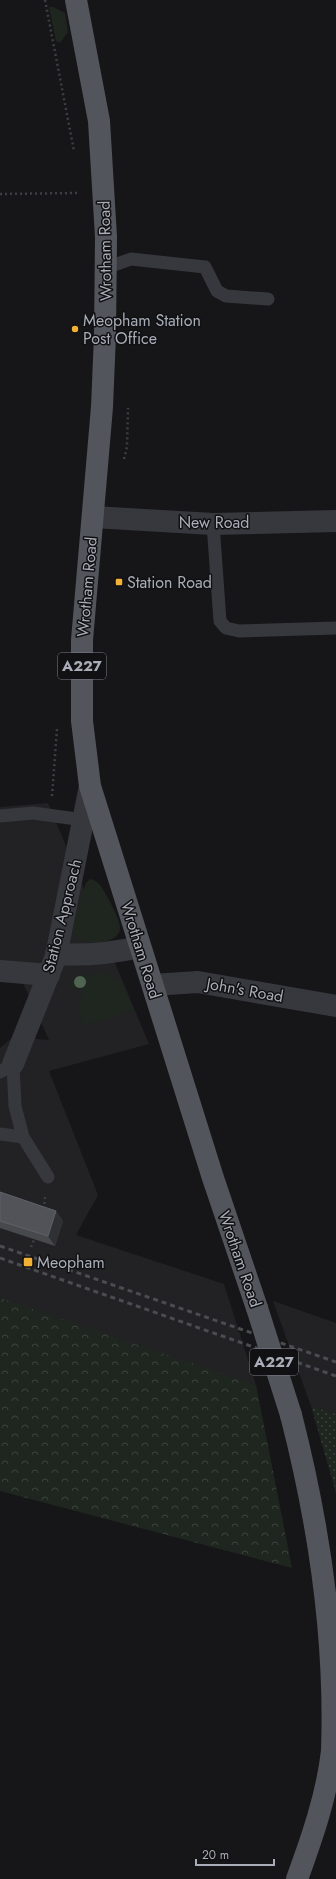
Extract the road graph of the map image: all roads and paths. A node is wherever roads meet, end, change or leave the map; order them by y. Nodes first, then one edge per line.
1 (45, 0) edge
2 (76, 0) edge
3 (76, 156) dead end
4 (85, 193) dead end
5 (0, 194) edge
6 (106, 268) junction
7 (268, 299) dead end
8 (128, 402) dead end
9 (121, 464) dead end
10 (93, 517) junction
11 (336, 521) edge
12 (213, 524) junction
13 (336, 628) edge
14 (90, 786) junction
15 (0, 816) edge
16 (84, 820) junction
17 (140, 947) junction
18 (56, 954) junction
19 (0, 971) edge
20 (49, 975) junction
21 (152, 985) junction
22 (336, 1006) edge
23 (7, 1068) edge
24 (0, 1134) edge
25 (23, 1136) junction
26 (48, 1177) dead end
27 (34, 1240) edge
28 (31, 1247) dead end
29 (297, 1879) edge

1 - 3 path
2 - 6 main road, Wrotham Road / A227
4 - 5 path
6 - 7 lane
6 - 10 main road, Wrotham Road / A227
8 - 9 path
10 - 12 street, New Road
10 - 14 main road, Wrotham Road / A227
11 - 12 street, New Road
12 - 13 lane
14 - 16 street, Station Approach
14 - 17 main road, Wrotham Road / A227
15 - 16 lane
16 - 18 street, Station Approach
17 - 18 street
17 - 21 main road, Wrotham Road / A227
18 - 20 street, Station Approach
19 - 20 street
20 - 23 street, Station Approach
21 - 22 street, John's Road
21 - 29 main road, Wrotham Road / A227, bridge
23 - 25 lane, Station Approach
24 - 25 lane
25 - 26 lane, Station Approach
27 - 28 path

